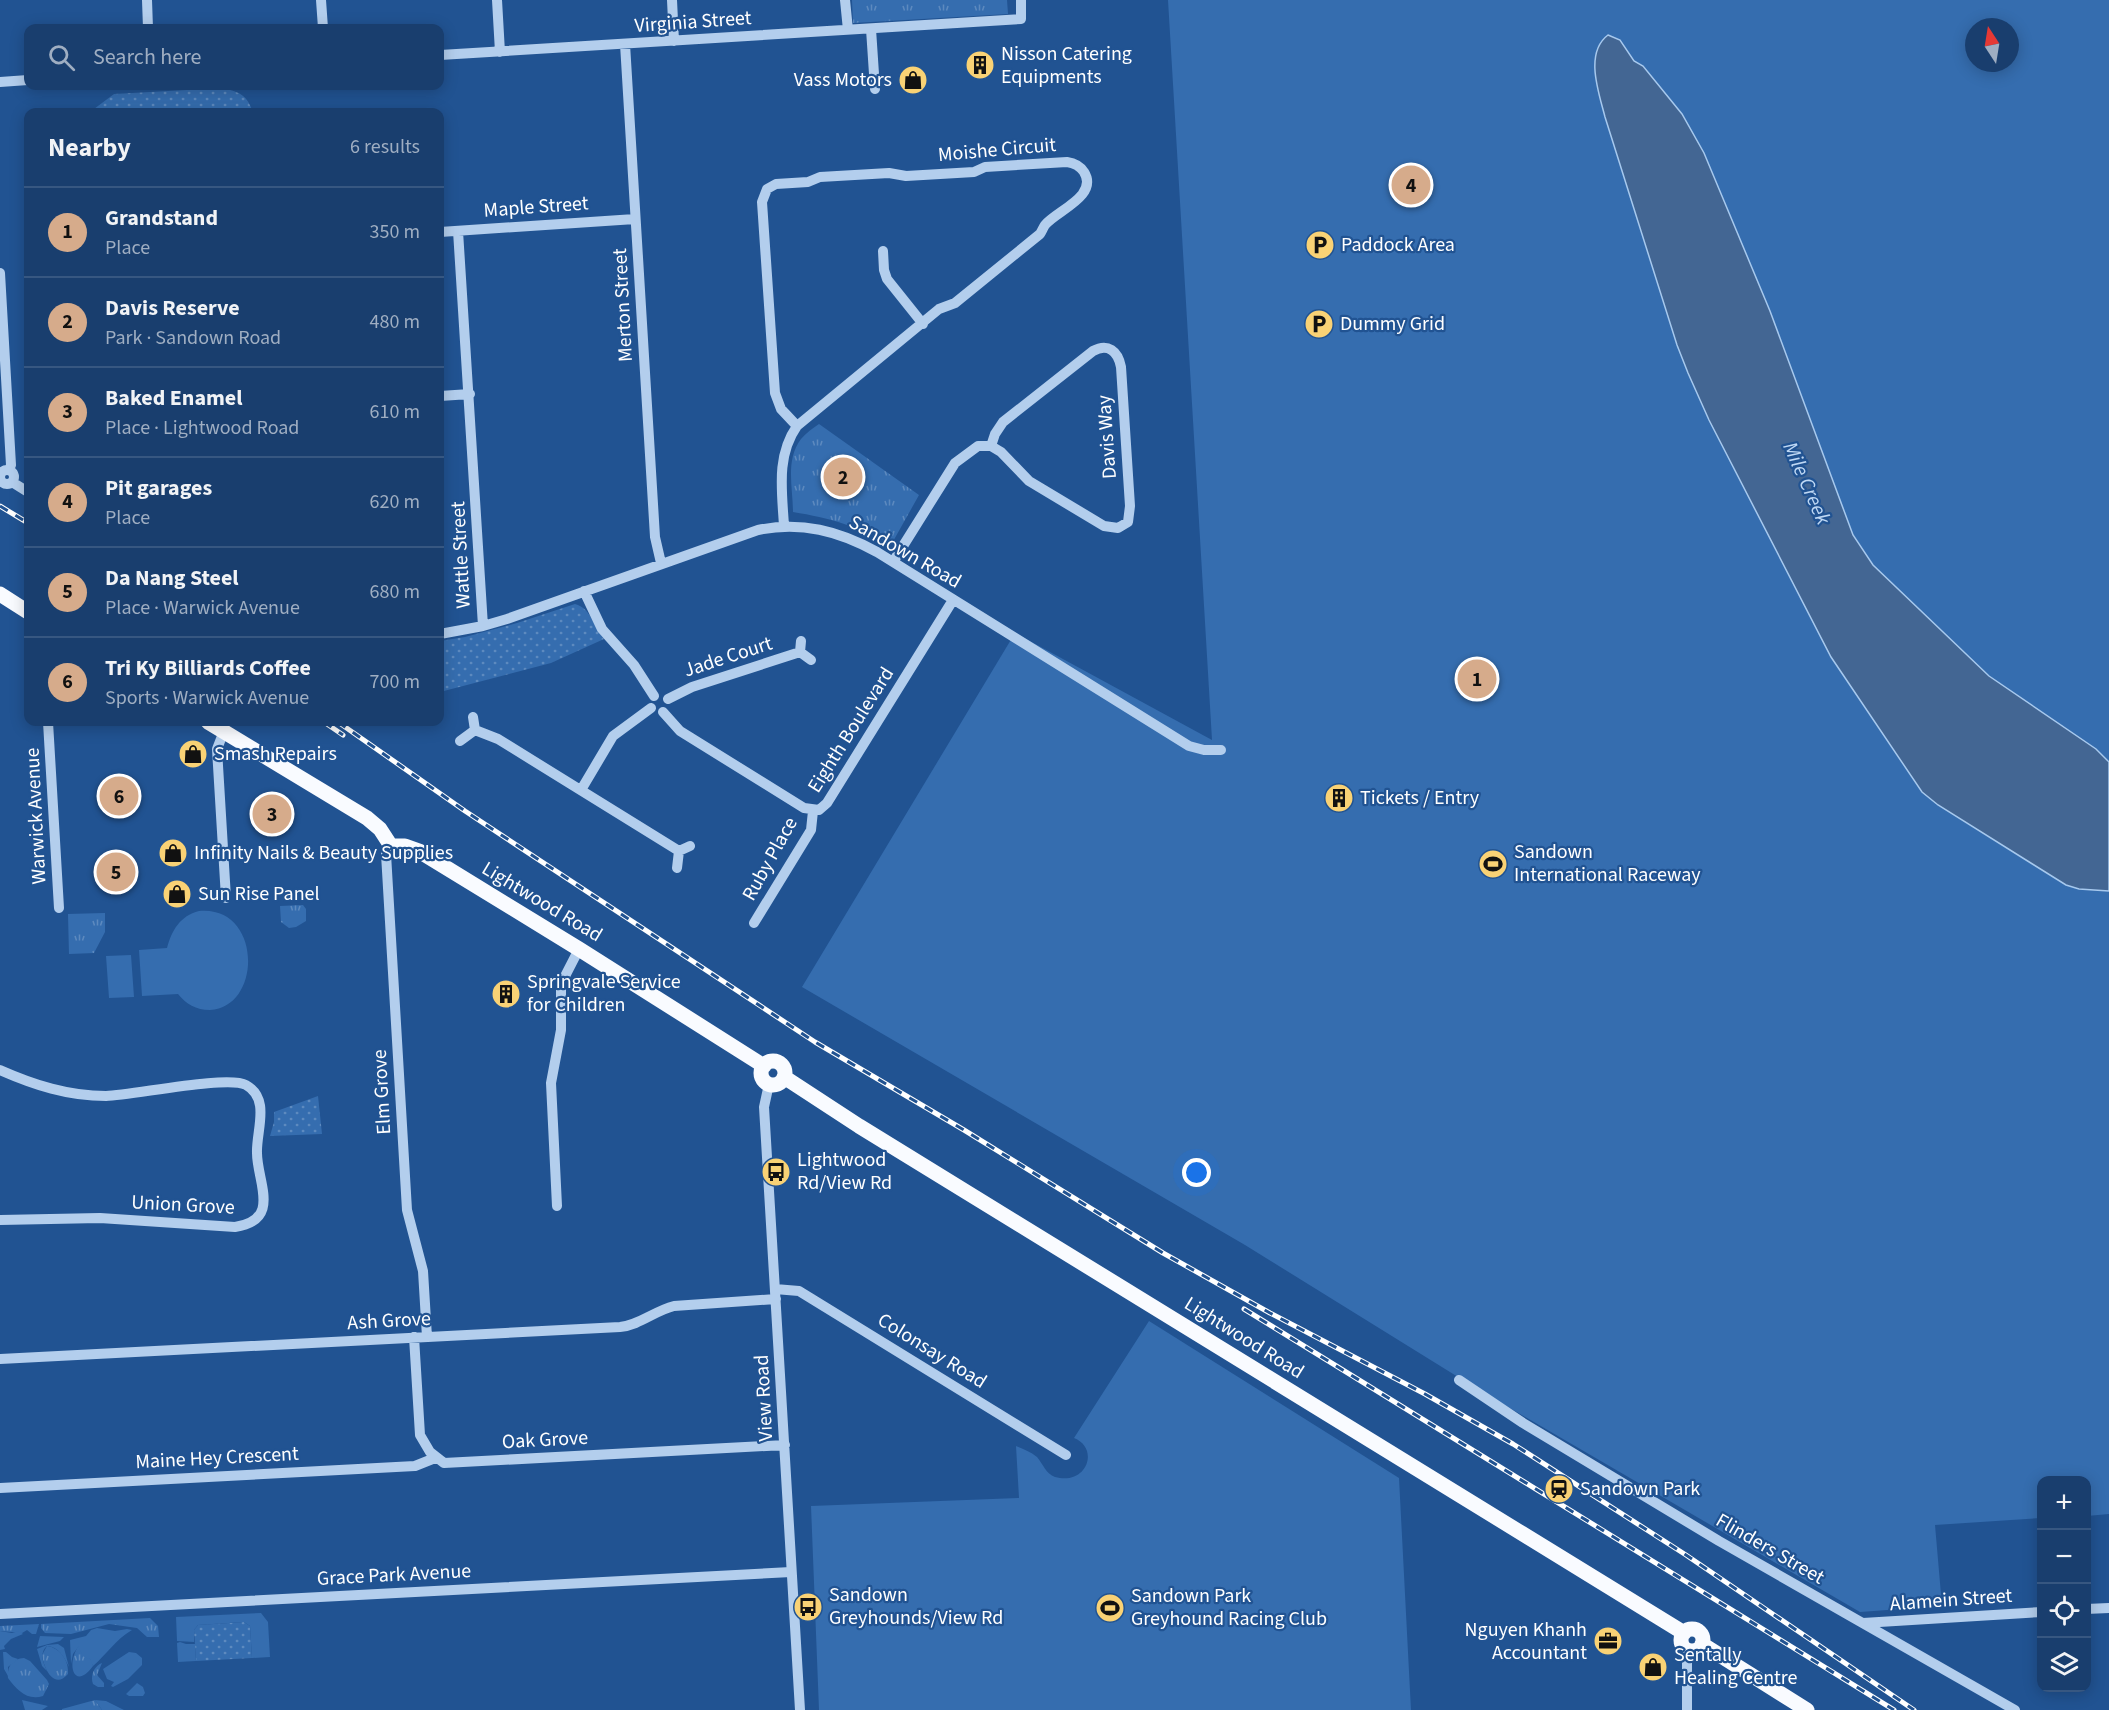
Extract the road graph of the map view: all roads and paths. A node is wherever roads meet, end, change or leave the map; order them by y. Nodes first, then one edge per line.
1 (147, 0) edge
2 (321, 0) edge
3 (497, 0) edge
4 (672, 0) edge
5 (846, 0) edge
6 (1020, 0) edge
7 (148, 24) edge
8 (323, 24) edge
9 (871, 29) junction
10 (848, 30) junction
11 (674, 41) junction
12 (625, 44) junction
13 (500, 52) junction
14 (444, 56) edge
15 (24, 80) edge
16 (0, 82) edge
17 (875, 89) dead end
18 (635, 219) junction
19 (458, 231) junction
20 (444, 232) edge
21 (884, 251) dead end
22 (0, 273) edge
23 (923, 324) junction
24 (470, 394) junction
25 (444, 396) edge
26 (797, 426) junction
27 (991, 446) junction
28 (6, 474) edge
29 (24, 489) edge
30 (784, 526) junction
31 (893, 562) junction
32 (661, 564) junction
33 (585, 591) junction
34 (0, 594) edge
35 (953, 600) junction
36 (24, 609) edge
37 (483, 626) junction
38 (444, 633) edge
39 (811, 660) dead end
40 (654, 696) junction
41 (668, 699) junction
42 (651, 708) junction
43 (663, 712) junction
44 (473, 717) dead end
45 (48, 726) edge
46 (215, 726) edge
47 (475, 730) junction
48 (224, 731) junction
49 (460, 741) dead end
50 (1221, 750) dead end
51 (581, 790) junction
52 (813, 811) junction
53 (388, 843) junction
54 (690, 846) dead end
55 (679, 851) junction
56 (677, 868) dead end
57 (226, 898) dead end
58 (59, 908) dead end
59 (754, 923) dead end
60 (579, 949) junction
61 (764, 1066) junction
62 (0, 1070) edge
63 (784, 1077) junction
64 (769, 1084) junction
65 (557, 1206) dead end
66 (0, 1220) edge
67 (775, 1294) junction
68 (414, 1337) junction
69 (427, 1337) junction
70 (0, 1359) edge
71 (1459, 1380) dead end
72 (785, 1445) junction
73 (1066, 1455) dead end
74 (435, 1458) junction
75 (0, 1488) edge
76 (791, 1572) junction
77 (2109, 1608) edge
78 (2091, 1609) edge
79 (2037, 1612) edge
80 (0, 1614) edge
81 (1863, 1623) junction
82 (1696, 1647) junction
83 (800, 1710) edge
84 (1687, 1710) edge
85 (1807, 1710) edge
86 (2014, 1710) edge

1 - 7 street
2 - 8 street
3 - 13 street
4 - 11 street
5 - 10 street
6 - 9 street, Virginia Street
9 - 10 street, Virginia Street
9 - 17 street
10 - 11 street, Virginia Street
11 - 12 street, Virginia Street
12 - 13 street, Virginia Street
12 - 18 street, Merton Street
13 - 14 street, Virginia Street
15 - 16 street
18 - 19 street, Maple Street
18 - 32 street, Merton Street
19 - 20 street, Maple Street
19 - 24 street, Wattle Street
21 - 23 street
22 - 28 street
23 - 26 street, Moishe Circuit
23 - 26 street, Moishe Circuit
24 - 25 street
24 - 37 street, Wattle Street
26 - 30 street, Moishe Circuit
27 - 27 street, Davis Way
27 - 31 street
28 - 29 street
30 - 31 street, Sandown Road
30 - 32 street, Sandown Road
31 - 35 street, Sandown Road
32 - 33 street, Sandown Road
33 - 37 street, Sandown Road
33 - 40 street
34 - 36 main road
35 - 50 street, Sandown Road
35 - 52 street, Eighth Boulevard
37 - 38 street, Sandown Road
39 - 41 street, Jade Court
40 - 41 street
40 - 42 street
41 - 43 street
42 - 43 street
42 - 51 street
43 - 52 street, Eighth Boulevard
44 - 47 street
45 - 58 street, Warwick Avenue
46 - 48 main road
47 - 49 street
47 - 51 street
48 - 53 main road
48 - 57 street
51 - 55 street
52 - 59 street, Ruby Place
53 - 60 main road, Lightwood Road
53 - 69 street, Elm Grove
54 - 55 street
55 - 56 street
60 - 61 main road, Lightwood Road
60 - 65 street
61 - 63 main road
61 - 64 main road
62 - 66 street, Union Grove
63 - 64 main road
63 - 82 main road, Lightwood Road
64 - 67 street, View Road
67 - 69 street, Ash Grove
67 - 72 street, View Road
67 - 73 street, Colonsay Road
68 - 69 street, Ash Grove
68 - 70 street, Ash Grove
68 - 74 street
71 - 81 street, Flinders Street
72 - 74 street, Oak Grove
72 - 76 street, View Road
74 - 75 street, Maine Hey Crescent
76 - 80 street, Grace Park Avenue
76 - 83 street, View Road
77 - 78 street
79 - 81 street, Alamein Street
81 - 86 street, Flinders Street
82 - 84 street
82 - 85 main road

